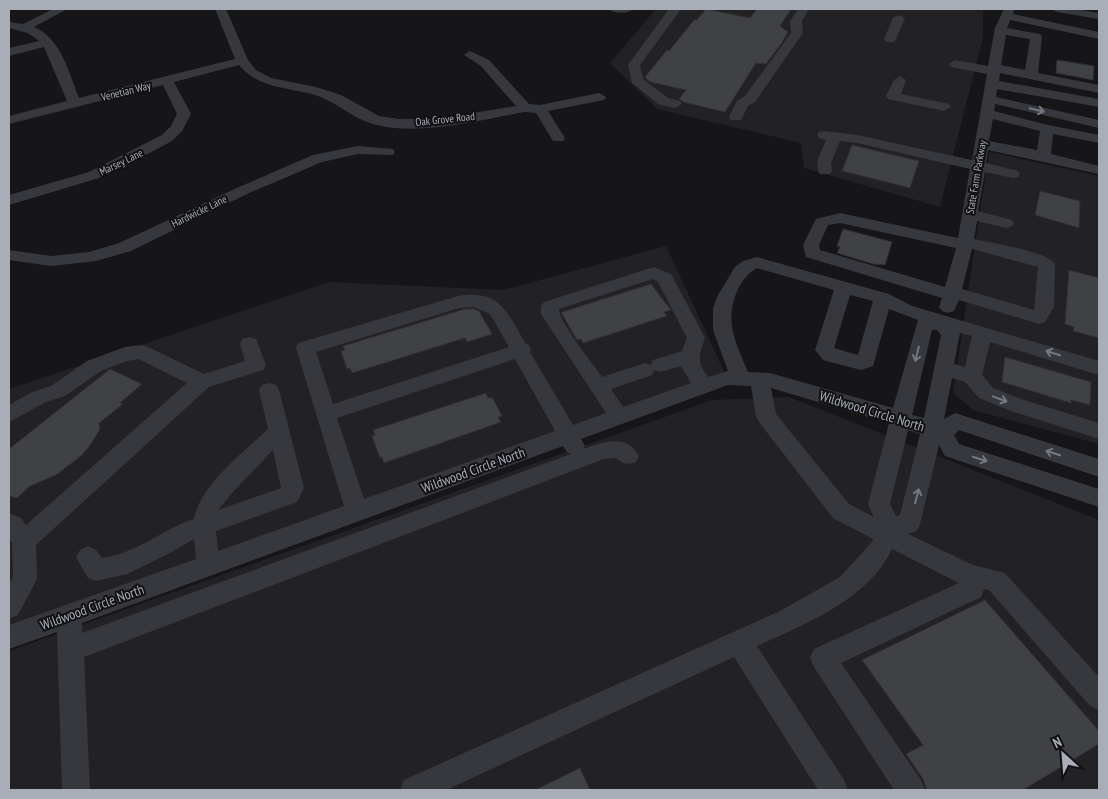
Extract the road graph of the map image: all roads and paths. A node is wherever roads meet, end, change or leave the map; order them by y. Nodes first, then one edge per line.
1 (61, 9) edge
2 (220, 9) edge
3 (615, 9) edge
4 (627, 9) edge
5 (675, 9) edge
6 (803, 9) edge
7 (1034, 9) edge
8 (1057, 9) edge
9 (1099, 16) edge
10 (899, 18) dead end
11 (1003, 18) edge
12 (1029, 21) junction
13 (9, 25) edge
14 (24, 28) junction
15 (1099, 35) edge
16 (890, 39) dead end
17 (48, 42) junction
18 (9, 52) edge
19 (470, 55) dead end
20 (242, 61) junction
21 (955, 64) dead end
22 (994, 74) junction
23 (1031, 75) junction
24 (167, 80) junction
25 (900, 80) dead end
26 (1099, 89) edge
27 (599, 97) dead end
28 (1099, 103) edge
29 (75, 104) junction
30 (675, 104) dead end
31 (988, 106) junction
32 (944, 107) dead end
33 (525, 108) junction
34 (540, 108) junction
35 (736, 117) dead end
36 (9, 120) edge
37 (1020, 121) junction
38 (1099, 124) edge
39 (1047, 129) junction
40 (558, 138) dead end
41 (1099, 139) edge
42 (982, 144) junction
43 (1013, 150) junction
44 (388, 152) dead end
45 (1040, 156) junction
46 (978, 166) junction
47 (1099, 170) edge
48 (825, 171) dead end
49 (1013, 174) dead end
50 (9, 200) edge
51 (970, 214) junction
52 (1006, 223) dead end
53 (965, 243) junction
54 (9, 254) edge
55 (844, 286) junction
56 (952, 294) junction
57 (883, 298) junction
58 (943, 322) junction
59 (982, 334) junction
60 (250, 344) dead end
61 (522, 350) junction
62 (689, 356) junction
63 (944, 368) junction
64 (1099, 368) edge
65 (972, 377) junction
66 (751, 379) junction
67 (202, 382) junction
68 (598, 386) junction
69 (704, 387) junction
70 (269, 390) dead end
71 (9, 414) edge
72 (326, 414) junction
73 (619, 417) junction
74 (900, 419) junction
75 (279, 431) junction
76 (938, 431) junction
77 (1099, 431) edge
78 (568, 435) junction
79 (628, 456) dead end
80 (581, 459) junction
81 (1099, 468) edge
82 (1099, 498) edge
83 (357, 512) junction
84 (9, 523) edge
85 (204, 525) junction
86 (888, 531) junction
87 (24, 541) junction
88 (88, 557) dead end
89 (208, 565) junction
90 (970, 576) junction
91 (9, 607) edge
92 (69, 616) junction
93 (9, 638) edge
94 (739, 642) junction
95 (70, 650) junction
96 (1099, 697) edge
97 (76, 790) edge
98 (414, 790) edge
99 (834, 790) edge
100 (911, 790) edge

1 - 14 street
2 - 20 street, Oak Grove Road
3 - 4 street
5 - 30 street
6 - 35 street
7 - 12 street
8 - 9 street
10 - 16 street
11 - 12 street
11 - 22 street, State Farm Parkway
11 - 23 street
12 - 15 street
13 - 14 street
14 - 17 street
17 - 18 street
17 - 29 street
19 - 33 street
20 - 24 street, Venetian Way
20 - 33 street, Oak Grove Road
21 - 22 street
22 - 23 street
22 - 28 street
22 - 31 street, State Farm Parkway
23 - 26 street
24 - 29 street, Venetian Way
24 - 50 street, Marsey Lane
25 - 32 street
27 - 34 street, Oak Grove Road
29 - 36 street, Venetian Way
31 - 37 street
31 -> 38 street
31 - 42 street, State Farm Parkway
33 - 34 street, Oak Grove Road
34 - 40 street
37 - 39 street
37 - 43 street
39 - 41 street
39 - 45 street
42 - 43 street
42 - 46 street, State Farm Parkway
43 - 45 street
44 - 54 street, Hardwicke Lane
45 - 47 street
46 - 48 street
46 - 49 street
46 - 51 street, State Farm Parkway
51 - 52 street
51 - 53 street, State Farm Parkway
53 - 56 street, State Farm Parkway
53 - 56 street
53 - 56 street
55 - 57 street
55 - 57 street
55 - 66 street
56 - 58 street, State Farm Parkway
57 - 58 street
58 - 59 street
58 - 63 street
58 -> 74 street
64 -> 59 street
59 - 65 street
60 - 67 street
61 - 72 street
61 - 72 street
61 - 78 street
62 - 68 street
62 - 68 street
62 - 69 street
63 - 65 street
63 - 76 street
65 -> 77 street
66 - 69 street, Wildwood Circle North
66 - 74 street, Wildwood Circle North
66 - 86 street
67 - 71 street
67 - 87 street
68 - 73 street
69 - 73 street, Wildwood Circle North
70 - 75 street
72 - 83 street
73 - 78 street, Wildwood Circle North
74 - 76 street, Wildwood Circle North
74 - 86 street
75 - 85 street
75 - 85 street
81 -> 76 street, Wildwood Circle North
76 -> 82 street, Wildwood Circle North
86 -> 76 street
78 - 80 street
78 - 83 street, Wildwood Circle North
79 - 80 street
80 - 95 street
83 - 89 street, Wildwood Circle North
84 - 87 street
85 - 88 street
85 - 89 street
86 - 90 street
86 - 94 street
87 - 91 street
89 - 92 street, Wildwood Circle North
90 - 96 street
90 - 100 street
92 - 93 street, Wildwood Circle North
92 - 95 street
94 - 98 street
94 - 99 street
95 - 97 street

